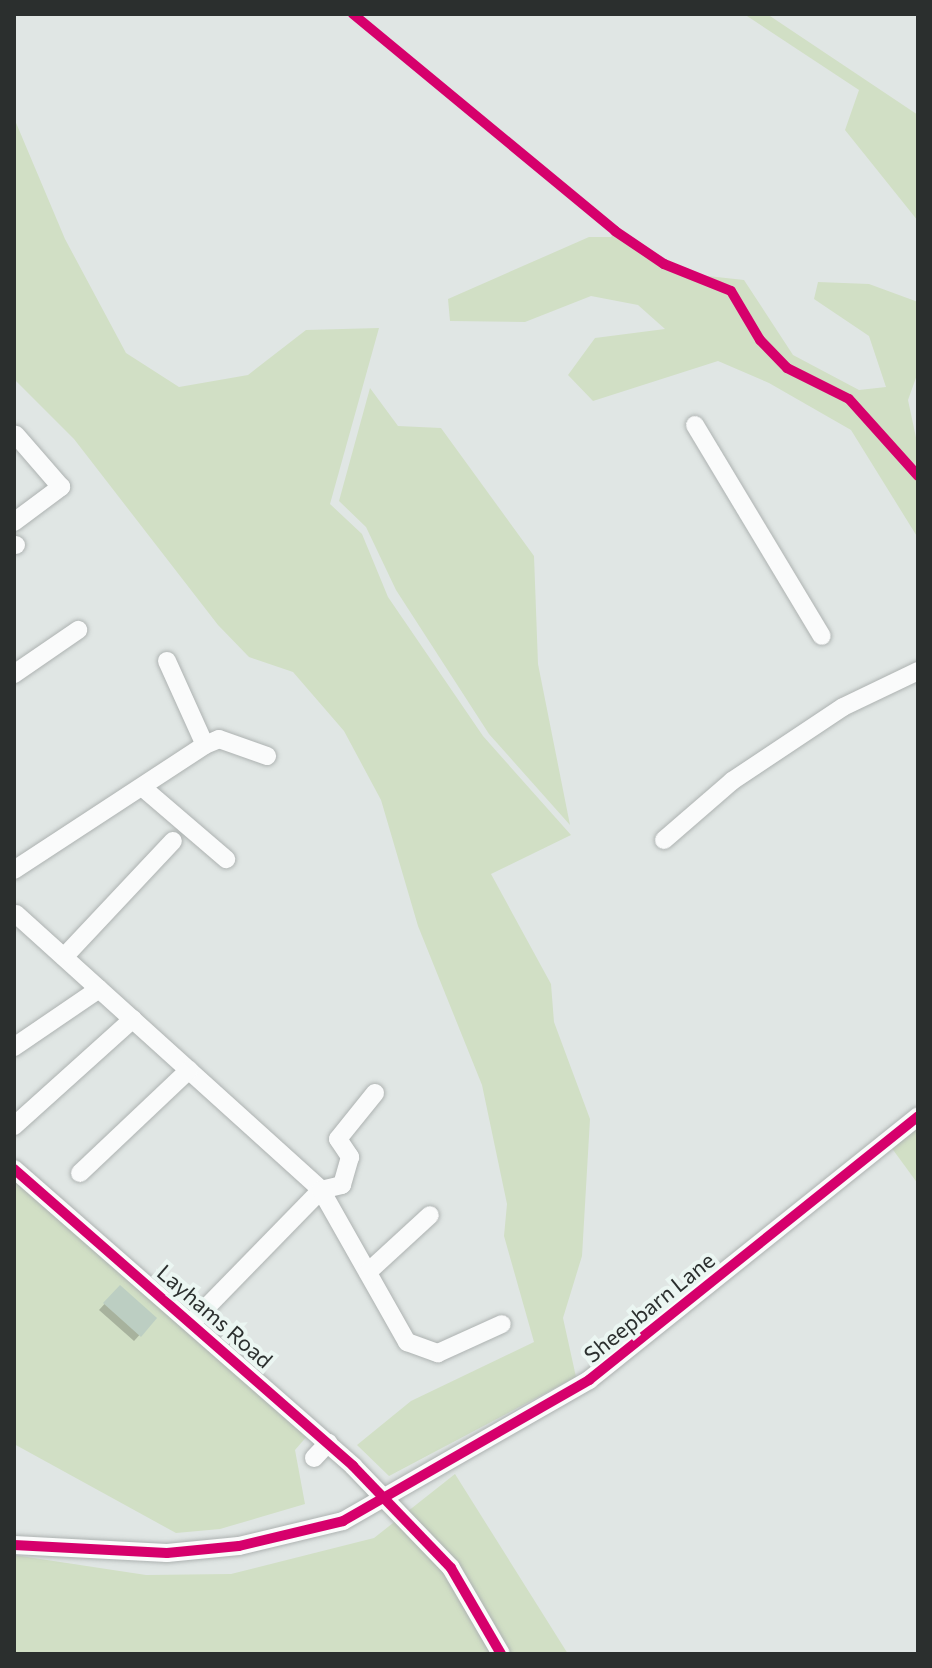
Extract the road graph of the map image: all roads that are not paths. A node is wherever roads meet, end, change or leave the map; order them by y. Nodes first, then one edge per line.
1 (695, 425) dead end
2 (16, 435) dead end
3 (14, 522) edge
4 (78, 630) dead end
5 (822, 636) dead end
6 (167, 661) dead end
7 (918, 671) edge
8 (14, 674) edge
9 (205, 745) junction
10 (267, 756) dead end
11 (142, 787) junction
12 (664, 840) dead end
13 (173, 841) dead end
14 (226, 859) dead end
15 (14, 870) edge
16 (16, 914) dead end
17 (64, 957) junction
18 (99, 989) junction
19 (133, 1019) junction
20 (14, 1047) edge
21 (189, 1070) junction
22 (375, 1093) dead end
23 (918, 1116) edge
24 (14, 1126) edge
25 (14, 1169) edge
26 (80, 1173) dead end
27 (321, 1190) junction
28 (430, 1215) dead end
29 (368, 1272) junction
30 (192, 1322) junction
31 (502, 1324) dead end
32 (328, 1443) junction
33 (314, 1458) dead end
34 (385, 1499) junction
35 (14, 1545) edge
36 (501, 1654) edge

1 - 5 street
2 - 3 street
4 - 8 street
6 - 9 street
7 - 12 street
9 - 10 street
9 - 11 street
11 - 14 street
11 - 15 street
13 - 17 street
16 - 17 street
17 - 18 street
18 - 19 street
18 - 20 street
19 - 21 street
19 - 24 street
21 - 26 street
21 - 27 street
22 - 27 street
23 - 34 street, Sheepbarn Lane
25 - 30 street, Layhams Road
27 - 29 street
27 - 30 street
28 - 29 street
29 - 31 street
30 - 32 street, Layhams Road
32 - 33 street
32 - 34 street, Layhams Road
34 - 35 street, Sheepbarn Lane
34 - 36 street, Layhams Road

